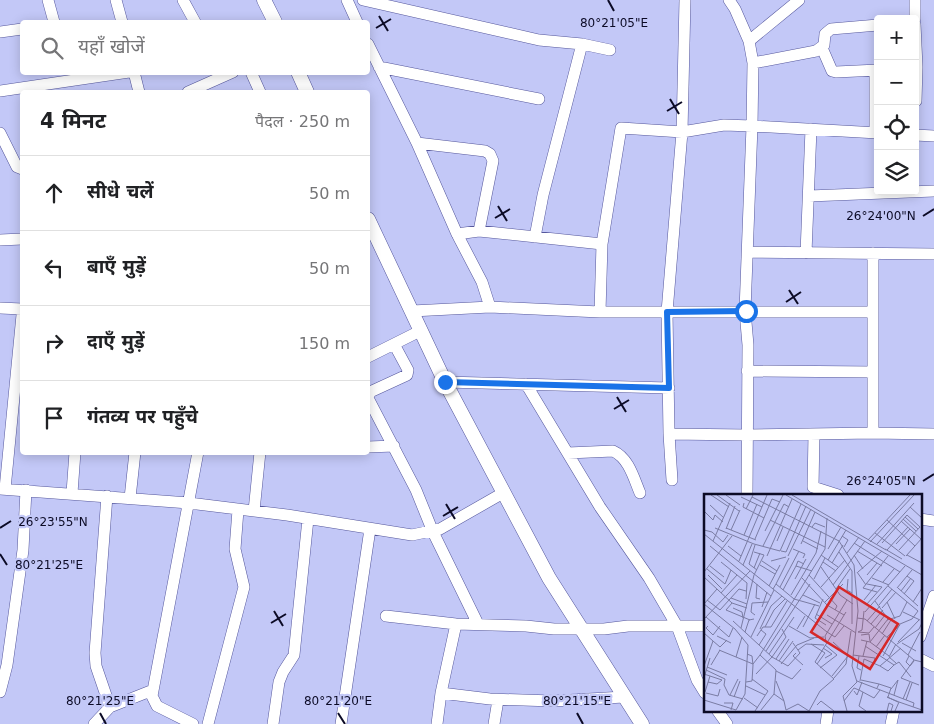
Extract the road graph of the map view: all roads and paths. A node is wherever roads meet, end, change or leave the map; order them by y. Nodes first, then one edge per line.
1 (48, 0) edge
2 (116, 0) edge
3 (183, 0) edge
4 (264, 0) edge
5 (347, 0) edge
6 (363, 0) edge
7 (685, 0) edge
8 (729, 0) edge
9 (799, 0) edge
10 (914, 0) edge
11 (915, 15) edge
12 (53, 20) edge
13 (121, 20) edge
14 (194, 20) edge
15 (274, 20) edge
16 (356, 20) edge
17 (874, 25) edge
18 (20, 29) edge
19 (0, 32) edge
20 (749, 41) junction
21 (582, 44) junction
22 (822, 48) junction
23 (370, 49) edge
24 (610, 50) dead end
25 (753, 63) junction
26 (378, 67) junction
27 (874, 70) edge
28 (92, 75) edge
29 (135, 75) edge
30 (252, 75) edge
31 (299, 75) edge
32 (67, 77) edge
33 (218, 77) edge
34 (49, 88) edge
35 (138, 90) edge
36 (192, 90) edge
37 (217, 90) edge
38 (259, 90) edge
39 (306, 90) edge
40 (0, 91) edge
41 (539, 99) dead end
42 (752, 126) junction
43 (811, 129) junction
44 (682, 132) junction
45 (874, 132) edge
46 (0, 133) edge
47 (919, 135) edge
48 (934, 136) edge
49 (418, 143) junction
50 (20, 168) edge
51 (934, 191) edge
52 (808, 196) junction
53 (370, 224) edge
54 (479, 231) junction
55 (458, 234) junction
56 (535, 237) junction
57 (20, 239) edge
58 (0, 240) edge
59 (602, 244) junction
60 (748, 252) junction
61 (806, 252) junction
62 (873, 253) junction
63 (934, 254) edge
64 (490, 307) junction
65 (0, 308) edge
66 (20, 309) edge
67 (412, 311) junction
68 (746, 311) junction
69 (600, 312) junction
70 (667, 312) junction
71 (873, 312) junction
72 (420, 331) junction
73 (20, 332) edge
74 (394, 344) junction
75 (370, 356) edge
76 (747, 371) junction
77 (873, 372) junction
78 (445, 382) junction
79 (526, 384) junction
80 (669, 388) junction
81 (370, 392) edge
82 (370, 402) edge
83 (873, 433) junction
84 (669, 434) junction
85 (814, 434) junction
86 (934, 434) edge
87 (747, 435) junction
88 (394, 446) junction
89 (370, 447) edge
90 (568, 453) junction
91 (74, 455) edge
92 (134, 455) edge
93 (197, 455) edge
94 (260, 455) edge
95 (672, 480) dead end
96 (2, 489) edge
97 (26, 490) junction
98 (813, 491) edge
99 (503, 493) junction
100 (640, 493) dead end
101 (72, 494) junction
102 (747, 494) edge
103 (832, 494) edge
104 (106, 496) junction
105 (130, 498) junction
106 (189, 503) junction
107 (238, 510) junction
108 (254, 511) junction
109 (308, 519) junction
110 (370, 529) junction
111 (432, 532) junction
112 (934, 596) edge
113 (386, 616) dead end
114 (456, 624) junction
115 (478, 624) junction
116 (676, 626) junction
117 (704, 626) edge
118 (580, 628) junction
119 (922, 631) edge
120 (922, 660) edge
121 (934, 666) edge
122 (153, 690) junction
123 (704, 690) edge
124 (0, 692) edge
125 (441, 693) junction
126 (624, 697) junction
127 (498, 700) junction
128 (110, 707) junction
129 (718, 712) edge
130 (94, 724) edge
131 (193, 724) edge
132 (208, 724) edge
133 (273, 724) edge
134 (341, 724) edge
135 (437, 724) edge
136 (494, 724) edge
137 (642, 724) edge
138 (727, 724) edge

1 - 12 street
2 - 13 street
3 - 14 street
4 - 15 street
5 - 16 street
6 - 21 street
7 - 44 street
8 - 20 street
9 - 20 street
10 - 11 street
17 - 22 street
18 - 19 street
20 - 25 street
21 - 24 street
21 - 56 street
22 - 25 street
22 - 27 street
23 - 26 street
25 - 42 street
26 - 41 street
26 - 49 street
28 - 32 street
29 - 35 street
30 - 38 street
31 - 39 street
32 - 34 street
33 - 36 street
33 - 37 street
34 - 40 street
42 - 43 street
42 - 44 street
42 - 60 street
43 - 45 street
43 - 52 street
44 - 59 street
44 - 70 street
46 - 50 street
47 - 48 street
49 - 54 street
49 - 55 street
51 - 52 street
52 - 61 street
53 - 67 street
54 - 55 street
54 - 56 street
55 - 64 street
56 - 59 street
57 - 58 street
59 - 69 street
60 - 61 street
60 - 68 street
61 - 62 street
62 - 63 street
62 - 71 street
64 - 67 street
64 - 69 street
65 - 66 street
67 - 72 street
68 - 70 street
68 - 71 street
68 - 76 street
69 - 70 street
70 - 80 street
71 - 77 street
72 - 74 street
72 - 78 street
73 - 96 street
74 - 75 street
74 - 81 street
76 - 77 street
76 - 87 street
77 - 83 street
78 - 79 street
78 - 99 street
79 - 80 street
79 - 90 street
80 - 84 street
82 - 88 street
83 - 85 street
83 - 86 street
84 - 87 street
84 - 95 street
85 - 87 street
85 - 98 street
87 - 102 street
88 - 89 street
88 - 111 street
90 - 100 street
90 - 116 street
91 - 101 street
92 - 105 street
93 - 106 street
94 - 108 street
96 - 97 street
97 - 101 street
97 - 124 street
98 - 103 street
99 - 111 street
99 - 118 street
101 - 104 street
104 - 105 street
104 - 128 street
105 - 106 street
106 - 107 street
106 - 122 street
107 - 108 street
107 - 132 street
108 - 109 street
109 - 110 street
109 - 133 street
110 - 111 street
110 - 134 street
111 - 115 street
112 - 119 street
113 - 114 street
114 - 115 street
114 - 125 street
115 - 118 street
116 - 117 street
116 - 118 street
116 - 123 street
118 - 126 street
120 - 121 street
122 - 128 street
122 - 131 street
125 - 127 street
125 - 135 street
126 - 127 street
126 - 137 street
127 - 136 street
128 - 130 street
129 - 138 street

